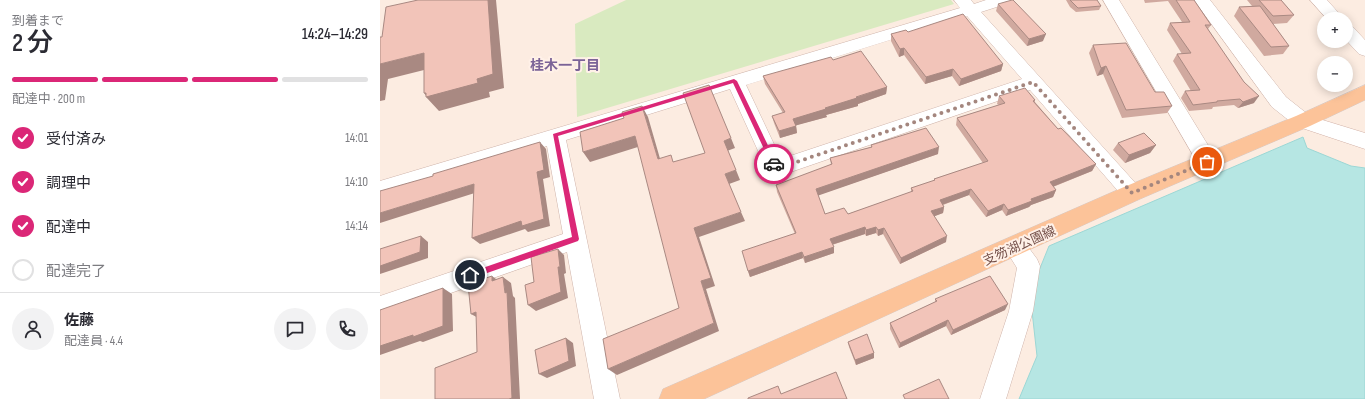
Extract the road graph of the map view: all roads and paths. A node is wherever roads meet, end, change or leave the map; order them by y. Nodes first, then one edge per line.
1 (1003, 0) edge
2 (1111, 0) edge
3 (1202, 0) edge
4 (1318, 0) edge
5 (965, 4) edge
6 (1329, 12) edge
7 (1353, 37) edge
8 (1365, 50) edge
9 (734, 81) junction
10 (1033, 82) junction
11 (1365, 92) edge
12 (1303, 121) junction
13 (555, 135) junction
14 (1365, 140) edge
15 (1207, 162) junction
16 (380, 188) edge
17 (1132, 193) junction
18 (576, 239) junction
19 (1015, 246) junction
20 (380, 307) edge
21 (607, 399) edge
22 (673, 399) edge
23 (993, 399) edge

1 - 5 street
2 - 15 street
3 - 12 street
4 - 6 street
5 - 9 street
5 - 10 street
7 - 8 street
9 - 10 street
9 - 13 street
10 - 17 street
11 - 12 main road, 支笏湖公園線
12 - 14 street
12 - 15 main road, 支笏湖公園線
13 - 16 street
13 - 18 street
15 - 17 main road, 支笏湖公園線
17 - 19 main road, 支笏湖公園線
18 - 20 street
18 - 21 street
19 - 22 main road, 支笏湖公園線
19 - 23 street

